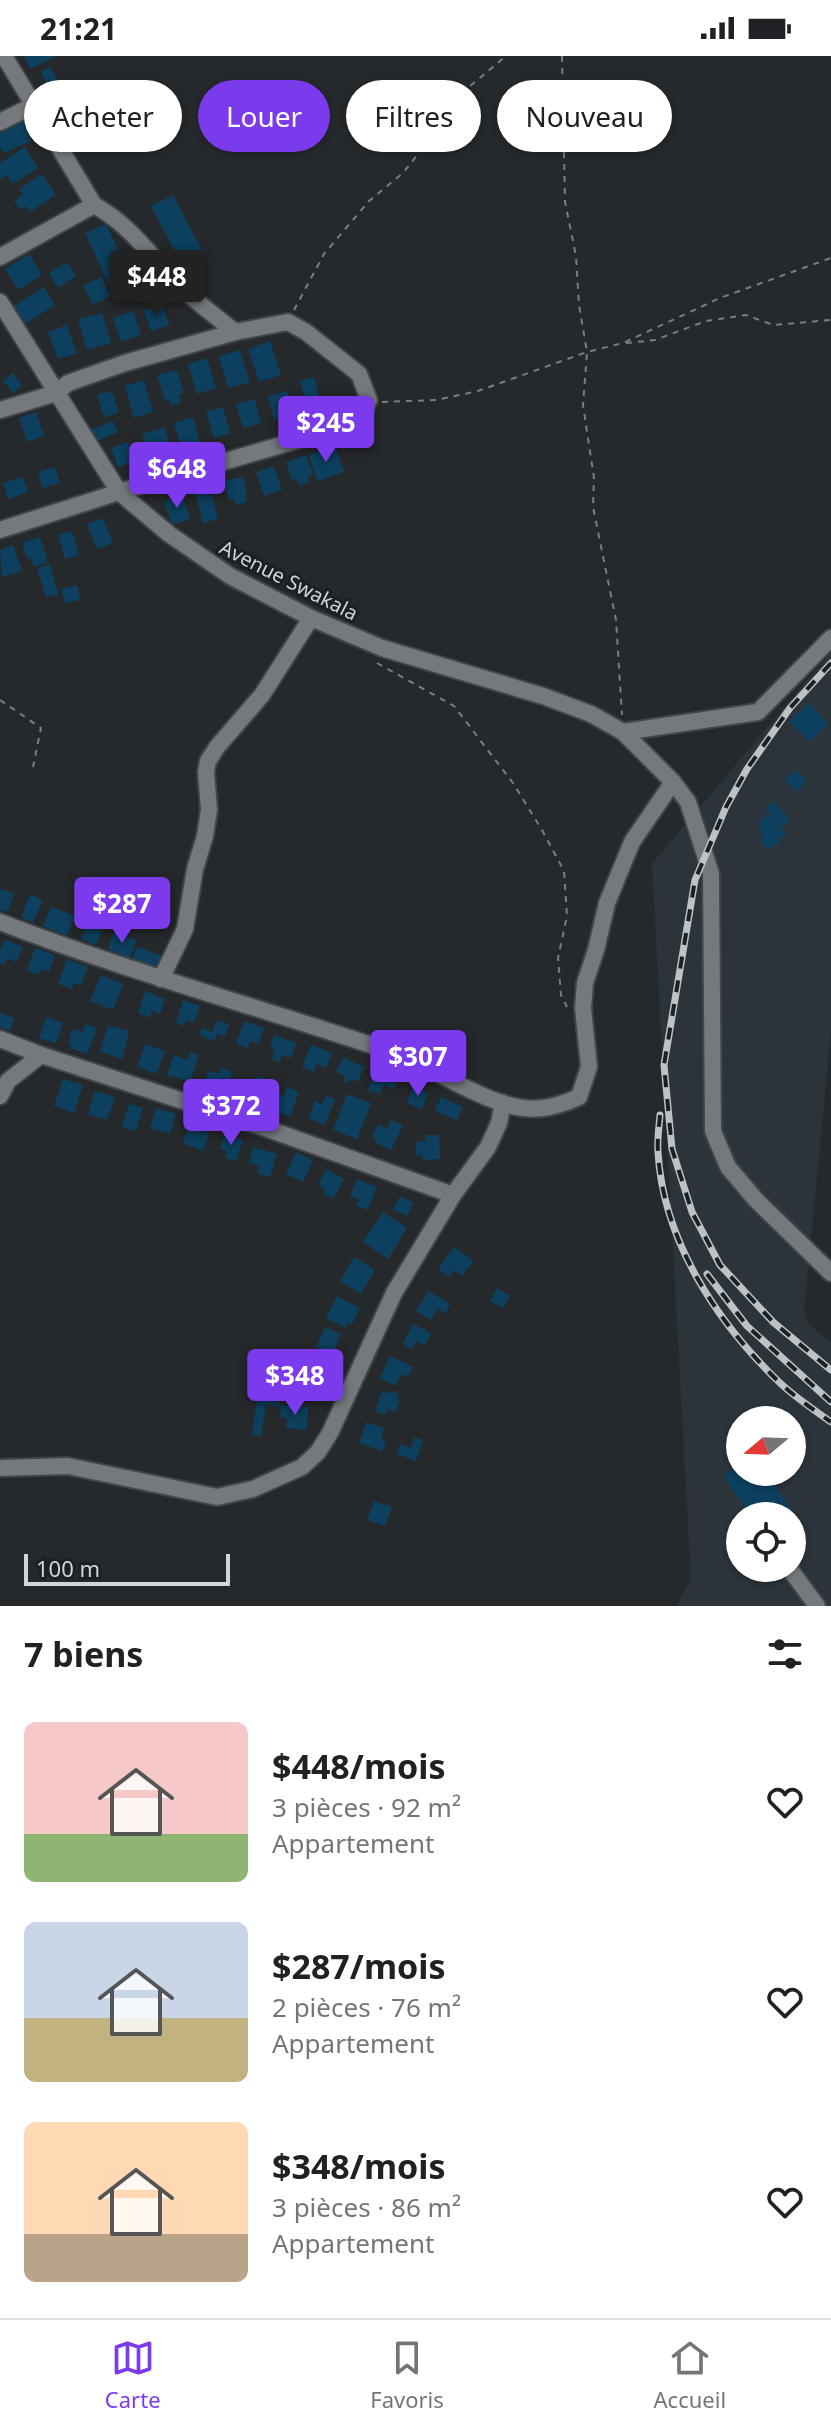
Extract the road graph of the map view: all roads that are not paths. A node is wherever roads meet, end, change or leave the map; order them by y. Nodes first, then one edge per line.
1 (4, 56) edge
2 (24, 89) edge
3 (24, 110) edge
4 (0, 122) edge
5 (62, 152) edge
6 (94, 205) junction
7 (0, 257) edge
8 (0, 302) edge
9 (235, 332) junction
10 (56, 393) junction
11 (0, 410) edge
12 (119, 492) junction
13 (0, 530) edge
14 (311, 618) junction
15 (831, 638) edge
16 (623, 732) junction
17 (673, 782) junction
18 (0, 922) edge
19 (161, 979) junction
20 (0, 1039) edge
21 (41, 1055) junction
22 (0, 1096) edge
23 (503, 1103) junction
24 (453, 1195) junction
25 (831, 1273) edge
26 (0, 1468) edge
27 (799, 1582) edge
28 (817, 1606) edge

1 - 2 street
3 - 4 street
5 - 6 street
6 - 7 street
6 - 9 street
8 - 10 street, Avenue Swakala
9 - 10 street
9 - 12 street
10 - 11 street
10 - 12 street, Avenue Swakala
12 - 13 street
12 - 14 street, Avenue Swakala
14 - 16 street, Avenue Swakala
14 - 19 street
15 - 16 street
16 - 17 street, Avenue Swakala
17 - 23 street
17 - 25 street, Avenue Swakala
18 - 19 street
19 - 23 street
20 - 21 street
21 - 22 street
21 - 24 street
23 - 24 street
24 - 26 street
27 - 28 street

